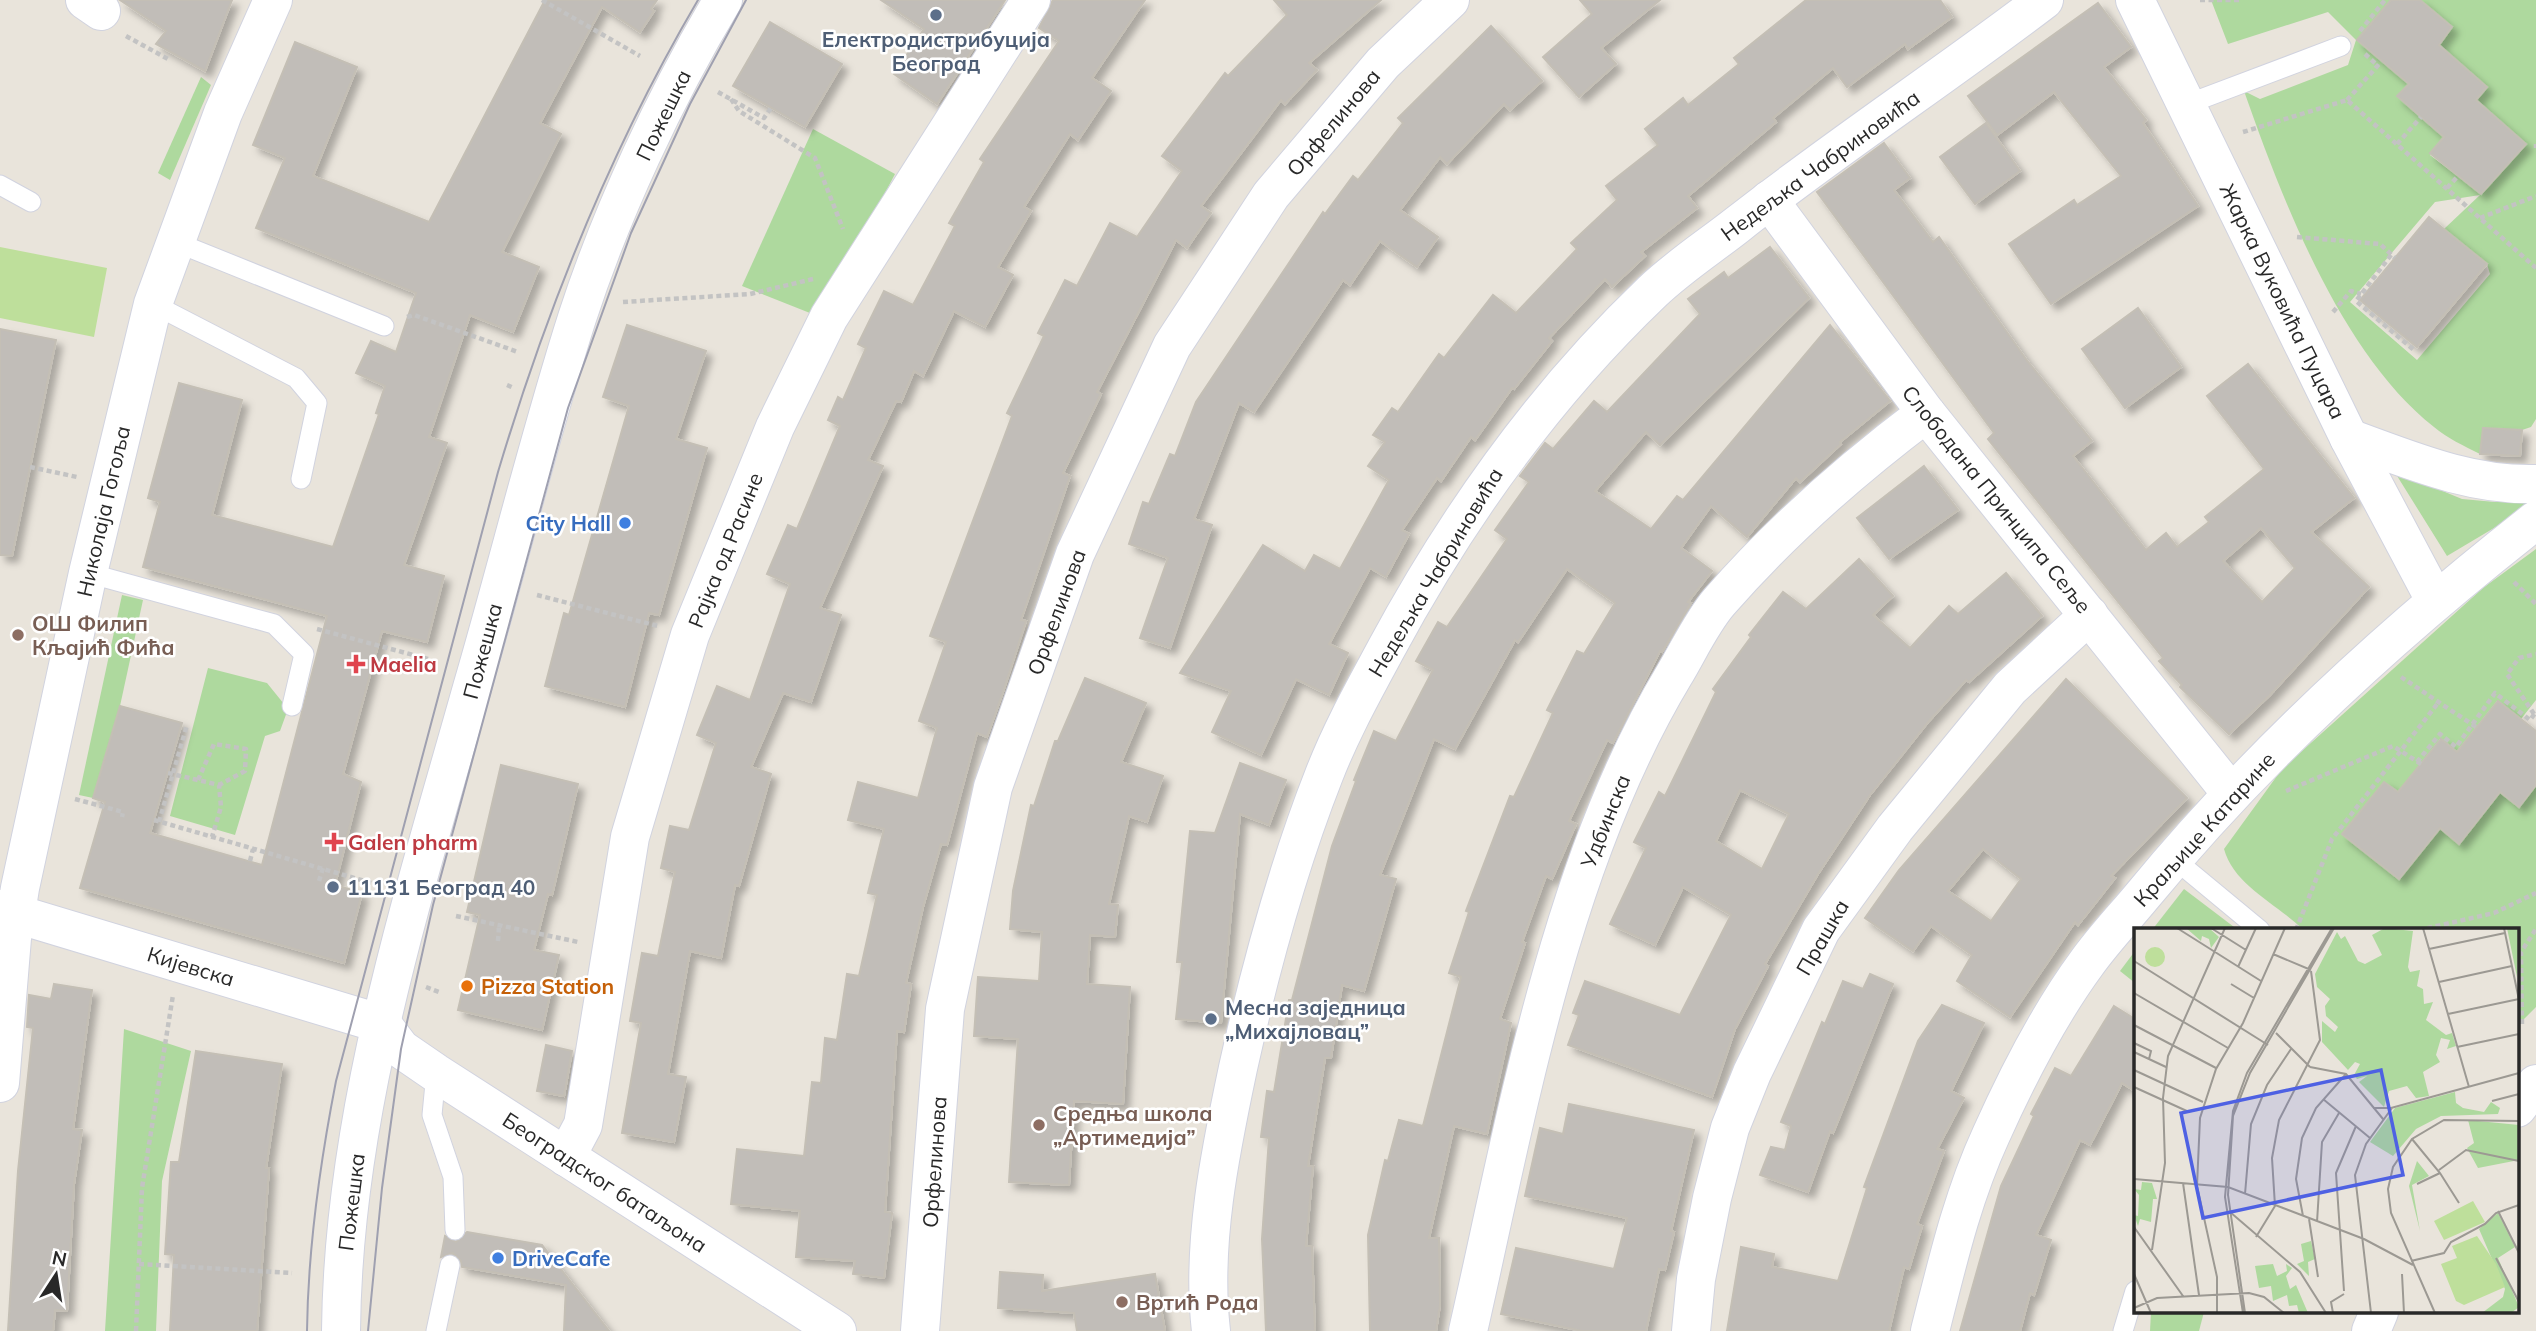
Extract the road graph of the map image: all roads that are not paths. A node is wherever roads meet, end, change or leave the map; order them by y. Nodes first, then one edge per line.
1 (273, 0) edge
2 (723, 0) edge
3 (1031, 0) edge
4 (1450, 0) edge
5 (2044, 0) edge
6 (2135, 0) edge
7 (2346, 44) road end
8 (2186, 105) junction
9 (0, 186) edge
10 (1769, 200) junction
11 (31, 202) dead end
12 (173, 241) junction
13 (153, 304) junction
14 (384, 326) dead end
15 (1926, 412) junction
16 (2349, 438) junction
17 (301, 479) dead end
18 (2536, 484) edge
19 (2536, 520) edge
20 (88, 573) junction
21 (2435, 600) junction
22 (2089, 615) junction
23 (292, 706) dead end
24 (2233, 792) junction
25 (2173, 858) junction
26 (9, 911) edge
27 (2258, 928) edge
28 (382, 1024) junction
29 (436, 1073) junction
30 (0, 1083) edge
31 (2536, 1084) edge
32 (2518, 1107) edge
33 (566, 1157) junction
34 (455, 1230) dead end
35 (450, 1265) dead end
36 (2134, 1294) edge
37 (2378, 1314) edge
38 (342, 1329) edge
39 (436, 1331) edge
40 (837, 1331) edge
41 (920, 1331) edge
42 (1211, 1331) edge
43 (1468, 1331) edge
44 (1691, 1331) edge
45 (1930, 1331) edge
46 (2123, 1331) edge
47 (2371, 1331) edge

1 - 12 street, Николаја Гогоља
2 - 28 street, Пожешка
3 - 33 street, Рајка од Расине
4 - 41 street, Орфелинова
5 - 10 street, Недељка Чабриновића
6 - 8 street, Жарка Вуковића Пуцара
7 - 8 lane
8 - 16 street, Жарка Вуковића Пуцара
9 - 11 lane
10 - 15 street, Слободана Принципа Сеље
10 - 42 street, Недељка Чабриновића
12 - 13 street, Николаја Гогоља
12 - 14 lane
13 - 17 lane
13 - 20 street, Николаја Гогоља
15 - 22 street, Слободана Принципа Сеље
15 - 43 street, Удбинска
16 - 18 street
16 - 21 street, Жарка Вуковића Пуцара
19 - 21 street, Краљице Катарине
20 - 23 lane
20 - 26 street, Николаја Гогоља
21 - 24 street, Краљице Катарине
22 - 24 street, Слободана Принципа Сеље
22 - 44 street, Прашка
24 - 25 street, Краљице Катарине
25 - 27 lane
25 - 45 street, Краљице Катарине
26 - 28 street, Кијевска
26 - 30 street, Николаја Гогоља
28 - 29 street, Београдског батаљона
28 - 38 street, Пожешка
29 - 33 street, Београдског батаљона
29 - 34 lane
31 - 32 street
33 - 40 street, Београдског батаљона
35 - 39 lane
36 - 46 lane
37 - 47 street

